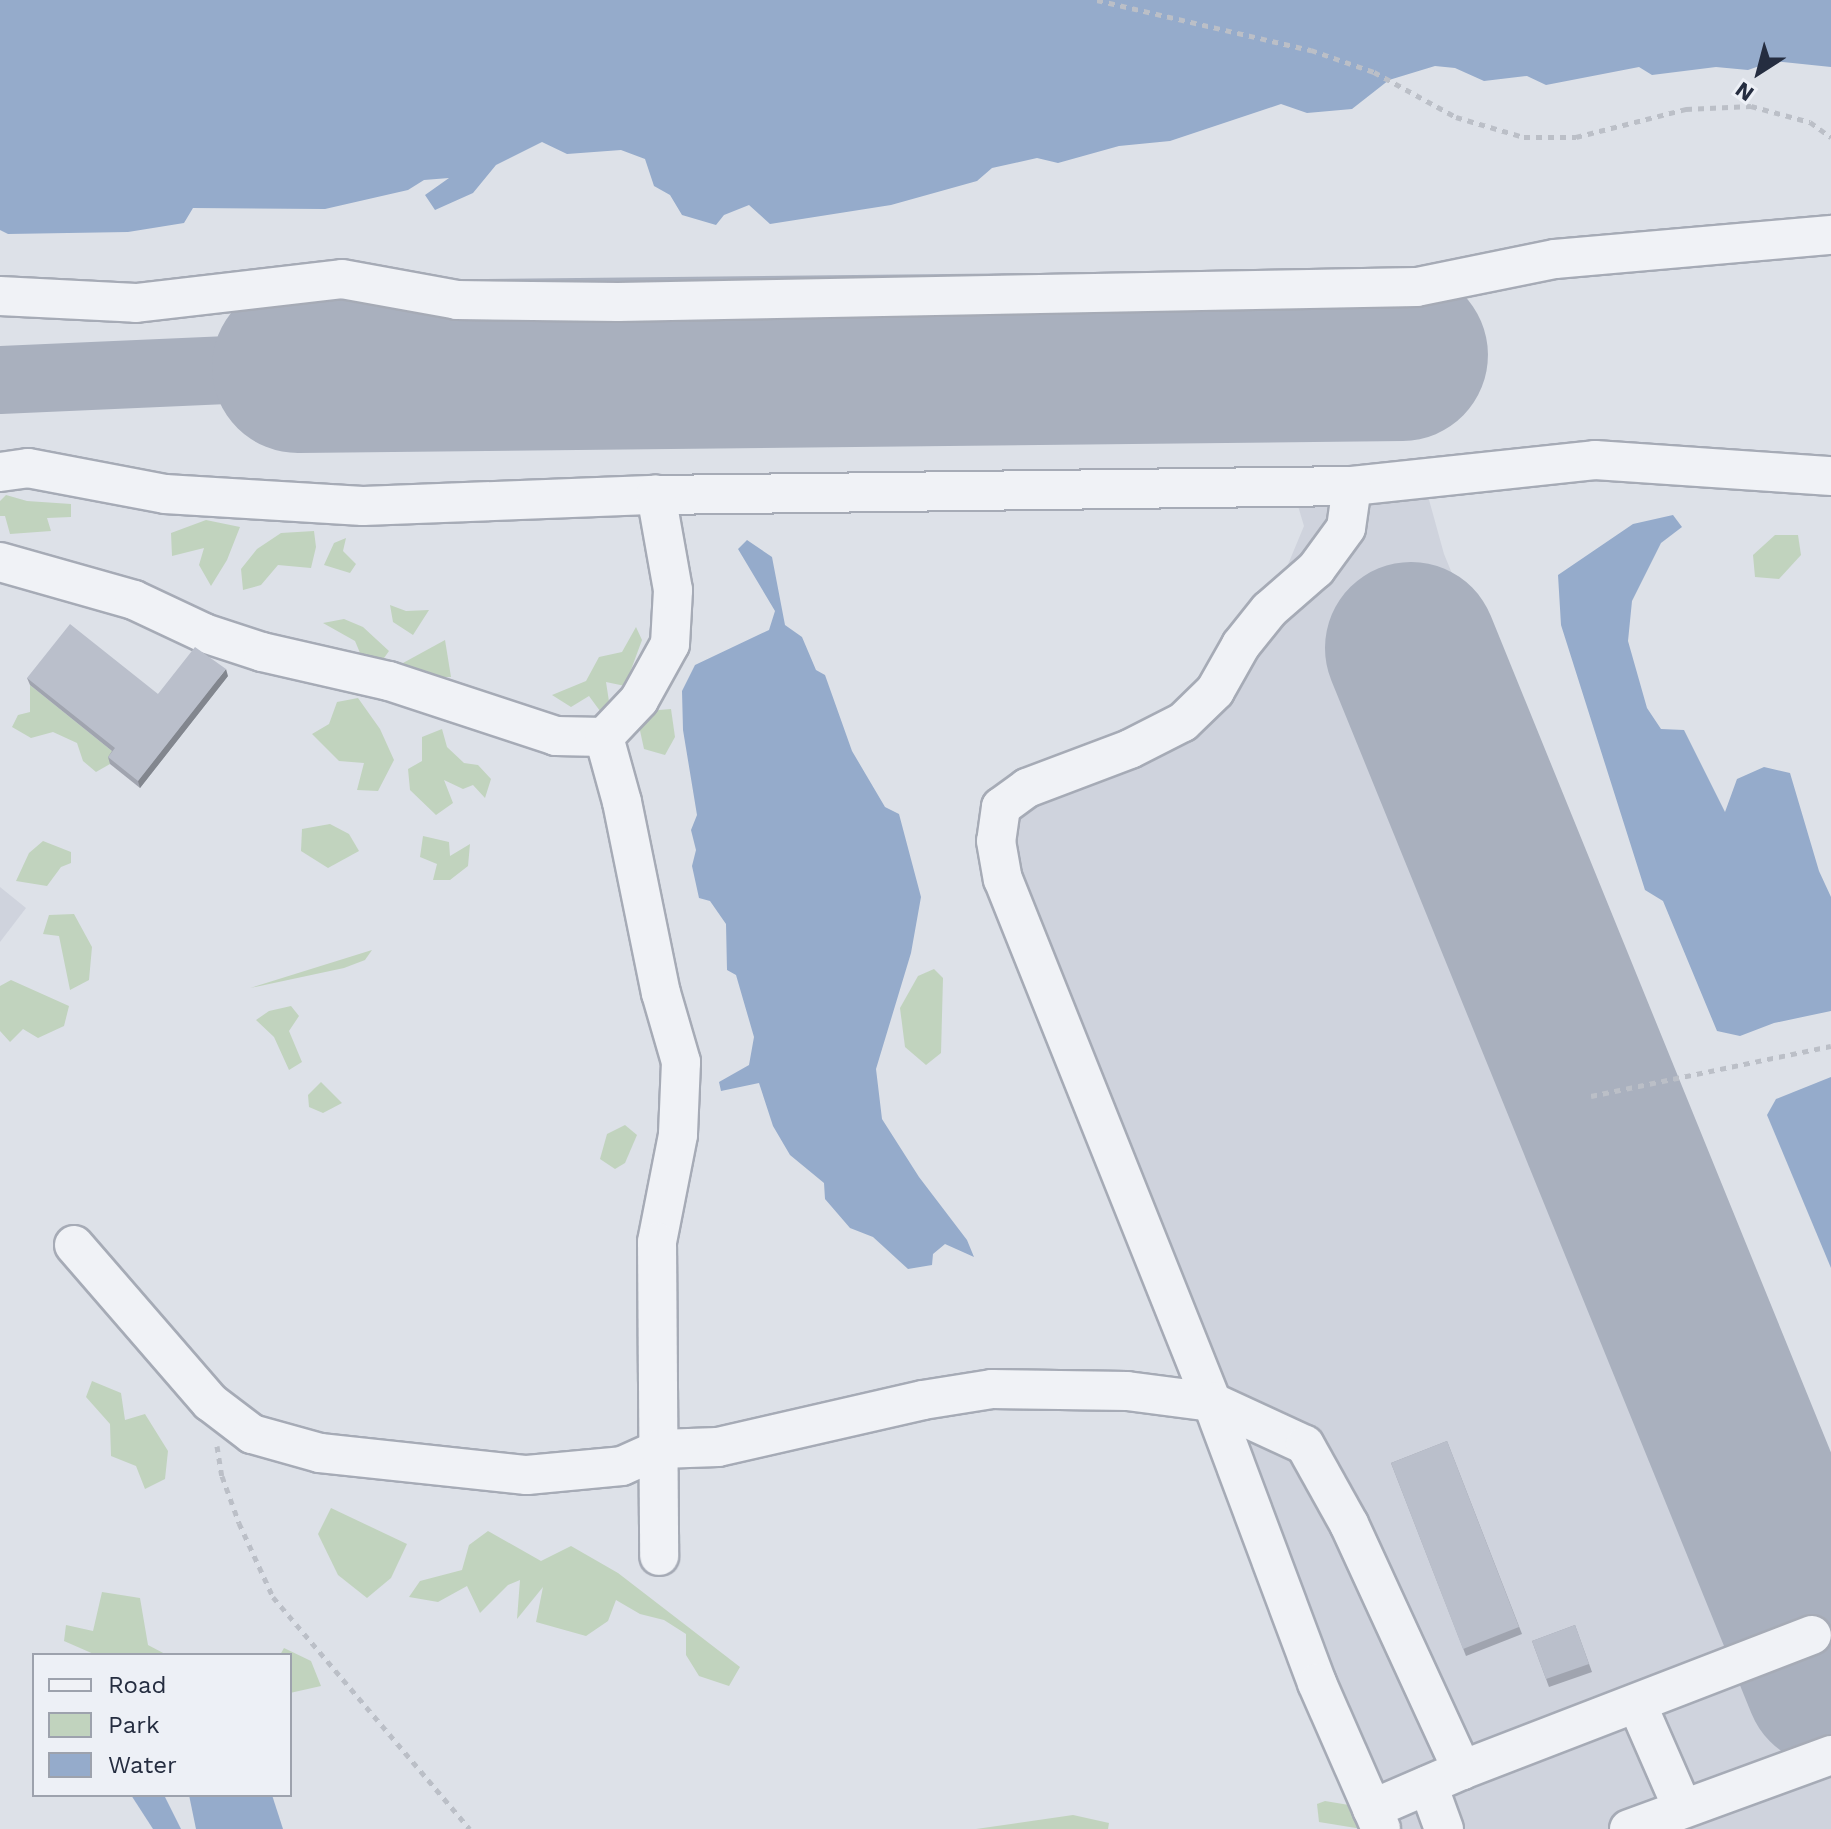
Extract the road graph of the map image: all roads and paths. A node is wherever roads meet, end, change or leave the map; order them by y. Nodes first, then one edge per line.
1 (1097, 0) edge
2 (1831, 137) edge
3 (1831, 235) edge
4 (0, 296) edge
5 (0, 472) edge
6 (1831, 476) edge
7 (1352, 486) junction
8 (656, 495) junction
9 (0, 562) edge
10 (604, 737) junction
11 (1831, 1046) edge
12 (1591, 1096) dead end
13 (74, 1245) dead end
14 (210, 1402) junction
15 (1212, 1402) junction
16 (660, 1449) junction
17 (659, 1556) dead end
18 (1812, 1635) dead end
19 (1637, 1704) junction
20 (1831, 1755) edge
21 (1462, 1770) junction
22 (1428, 1785) junction
23 (1682, 1807) junction
24 (1376, 1819) edge
25 (470, 1829) edge
26 (1444, 1829) edge
27 (1629, 1829) edge

1 - 2 path
3 - 4 lane
5 - 8 lane
6 - 7 lane
7 - 8 lane
7 - 15 lane
8 - 10 lane
9 - 10 lane
10 - 16 lane
11 - 12 path
13 - 14 lane
14 - 16 lane
14 - 25 path
15 - 16 lane
15 - 21 lane
15 - 24 lane
16 - 17 lane
18 - 19 lane
19 - 21 lane
19 - 23 lane
20 - 23 lane
21 - 22 lane
22 - 24 lane
22 - 26 lane
23 - 27 lane

